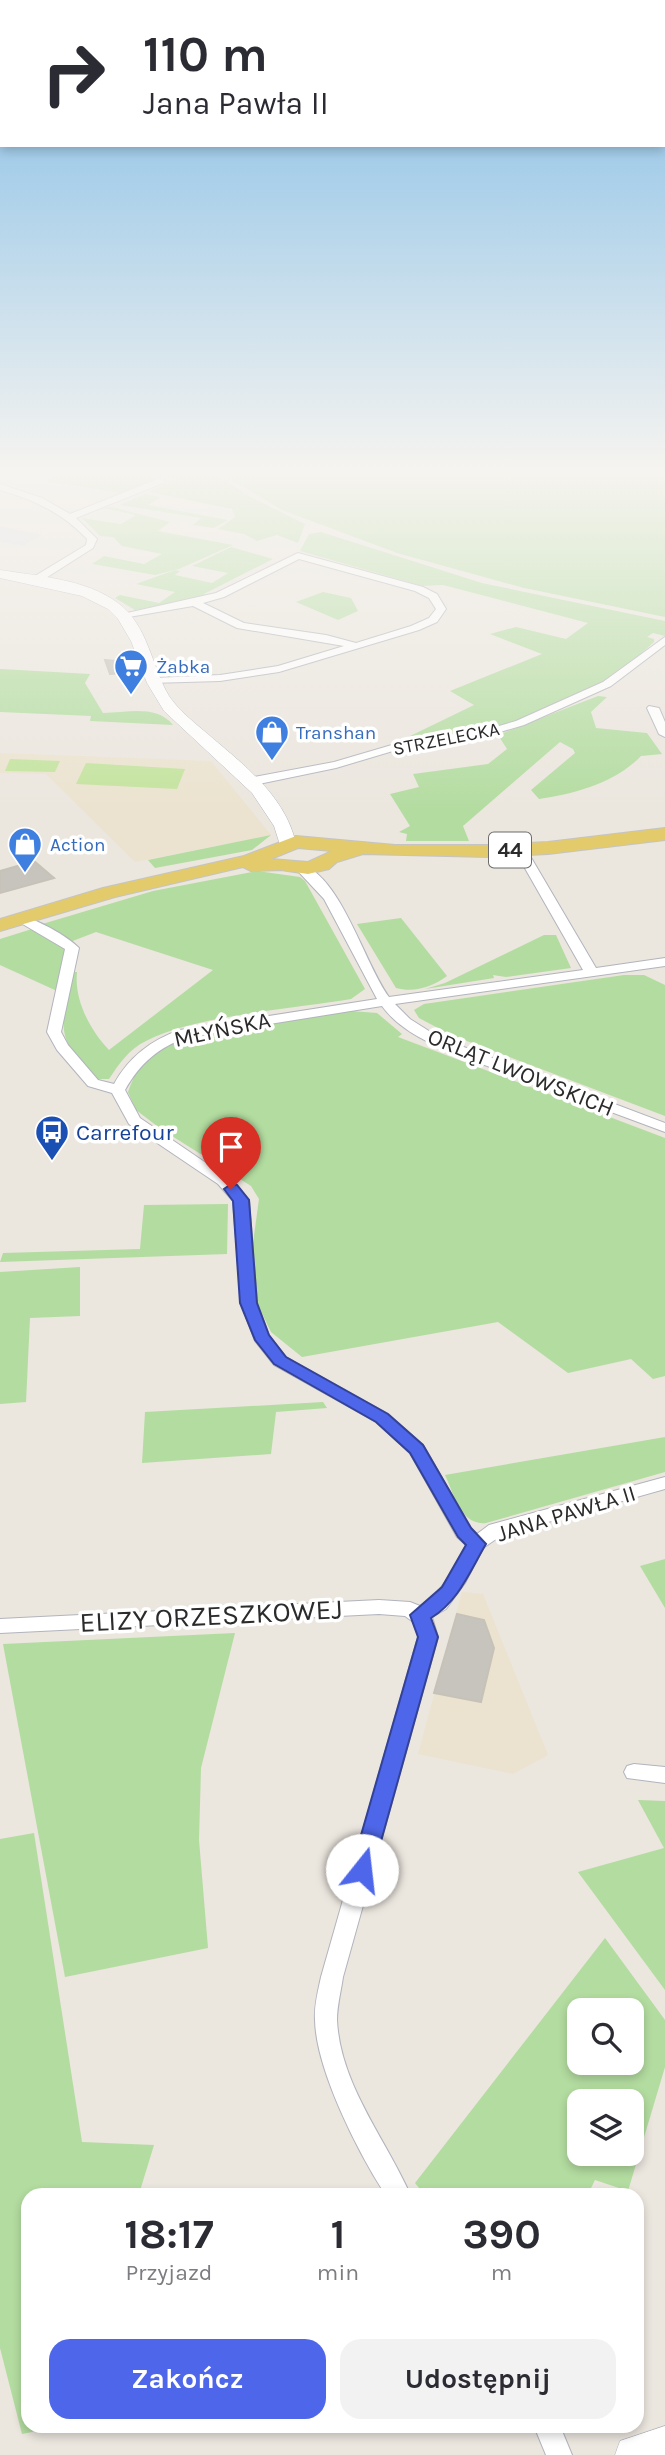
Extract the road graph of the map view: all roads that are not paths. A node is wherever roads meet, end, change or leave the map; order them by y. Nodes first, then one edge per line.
1 (48, 584) edge
2 (243, 584) edge
3 (402, 584) edge
4 (194, 603) junction
5 (123, 615) junction
6 (665, 640) edge
7 (357, 646) junction
8 (154, 681) junction
9 (653, 708) dead end
10 (665, 734) edge
11 (250, 782) junction
12 (279, 819) junction
13 (665, 834) edge
14 (520, 849) junction
15 (324, 852) junction
16 (281, 853) junction
17 (300, 868) junction
18 (329, 894) junction
19 (20, 919) junction
20 (0, 925) edge
21 (665, 962) edge
22 (593, 973) junction
23 (387, 1002) junction
24 (118, 1090) junction
25 (665, 1128) edge
26 (665, 1483) edge
27 (476, 1544) junction
28 (420, 1615) junction
29 (0, 1626) edge
30 (634, 1772) dead end
31 (665, 1775) edge
32 (394, 2188) edge
33 (550, 2433) edge
34 (665, 2445) edge
35 (559, 2455) edge
36 (634, 2455) edge

1 - 5 street
2 - 4 street
3 - 7 street
4 - 5 street
4 - 7 street
5 - 8 street
6 - 11 street, STRZELECKA
7 - 8 street
8 - 11 street
9 - 10 street
11 - 12 street
12 - 15 street
12 - 16 street
13 - 14 main road, 44
14 - 15 main road, 44
14 - 22 street
15 - 16 main road, 44
15 - 17 main road, 44
15 - 18 street, ORLĄT LWOWSKICH
16 - 17 main road, 44
16 - 19 main road, 44
17 - 18 street, ORLĄT LWOWSKICH
18 - 23 street, ORLĄT LWOWSKICH
19 - 20 main road, 44
19 - 24 street
21 - 22 street
22 - 23 street
23 - 24 street, MŁYŃSKA
23 - 25 street, ORLĄT LWOWSKICH
24 - 27 street
26 - 27 street, JANA PAWŁA II
27 - 28 street, JANA PAWŁA II
28 - 29 street, ELIZY ORZESZKOWEJ
28 - 32 street
30 - 31 street
33 - 35 street
34 - 36 street

